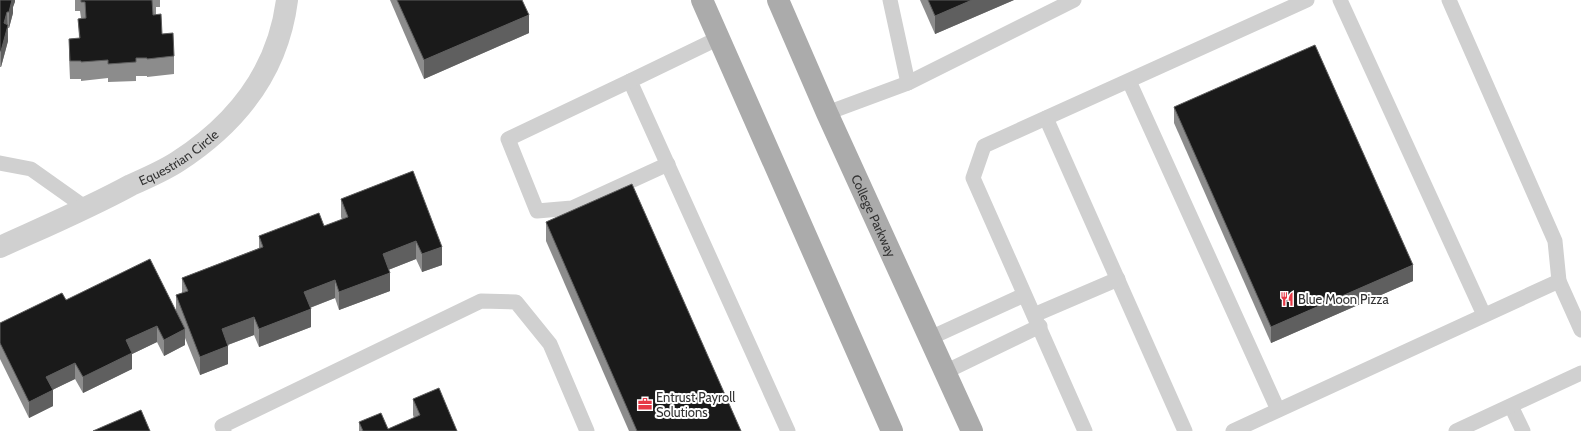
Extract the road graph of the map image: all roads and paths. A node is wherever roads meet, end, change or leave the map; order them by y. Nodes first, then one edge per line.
1 (287, 0) edge
2 (702, 0) edge
3 (778, 0) edge
4 (890, 0) edge
5 (1074, 0) edge
6 (1307, 0) edge
7 (1340, 0) edge
8 (1449, 0) edge
9 (719, 38) junction
10 (630, 81) junction
11 (1129, 81) junction
12 (908, 83) junction
13 (827, 112) junction
14 (1046, 118) junction
15 (0, 163) edge
16 (668, 164) junction
17 (86, 208) junction
18 (0, 247) edge
19 (1118, 279) junction
20 (1559, 281) junction
21 (1024, 295) junction
22 (1484, 315) junction
23 (1037, 321) junction
24 (1581, 330) edge
25 (930, 338) junction
26 (945, 372) junction
27 (1581, 373) edge
28 (1511, 406) junction
29 (1278, 410) junction
30 (224, 431) edge
31 (587, 431) edge
32 (788, 431) edge
33 (892, 431) edge
34 (972, 431) edge
35 (1084, 431) edge
36 (1185, 431) edge
37 (1233, 431) edge
38 (1456, 431) edge
39 (1523, 431) edge

1 - 17 street, Equestrian Circle
2 - 9 main road
3 - 13 main road, College Parkway
4 - 12 lane
5 - 12 lane
6 - 11 lane
7 - 22 lane
8 - 20 lane
9 - 10 lane
9 - 33 main road
10 - 16 lane
10 - 16 lane
11 - 14 lane
11 - 29 lane
12 - 13 lane
13 - 25 main road, College Parkway
14 - 19 lane
14 - 21 lane
15 - 17 lane
16 - 32 lane
17 - 18 street, Equestrian Circle
19 - 23 lane
19 - 36 lane
20 - 22 lane
20 - 24 lane
21 - 23 lane
21 - 25 lane
22 - 29 lane
23 - 26 lane
23 - 35 lane
25 - 26 main road, College Parkway
26 - 34 main road, College Parkway
27 - 28 lane
28 - 38 lane
28 - 39 lane
29 - 37 lane
30 - 31 lane

